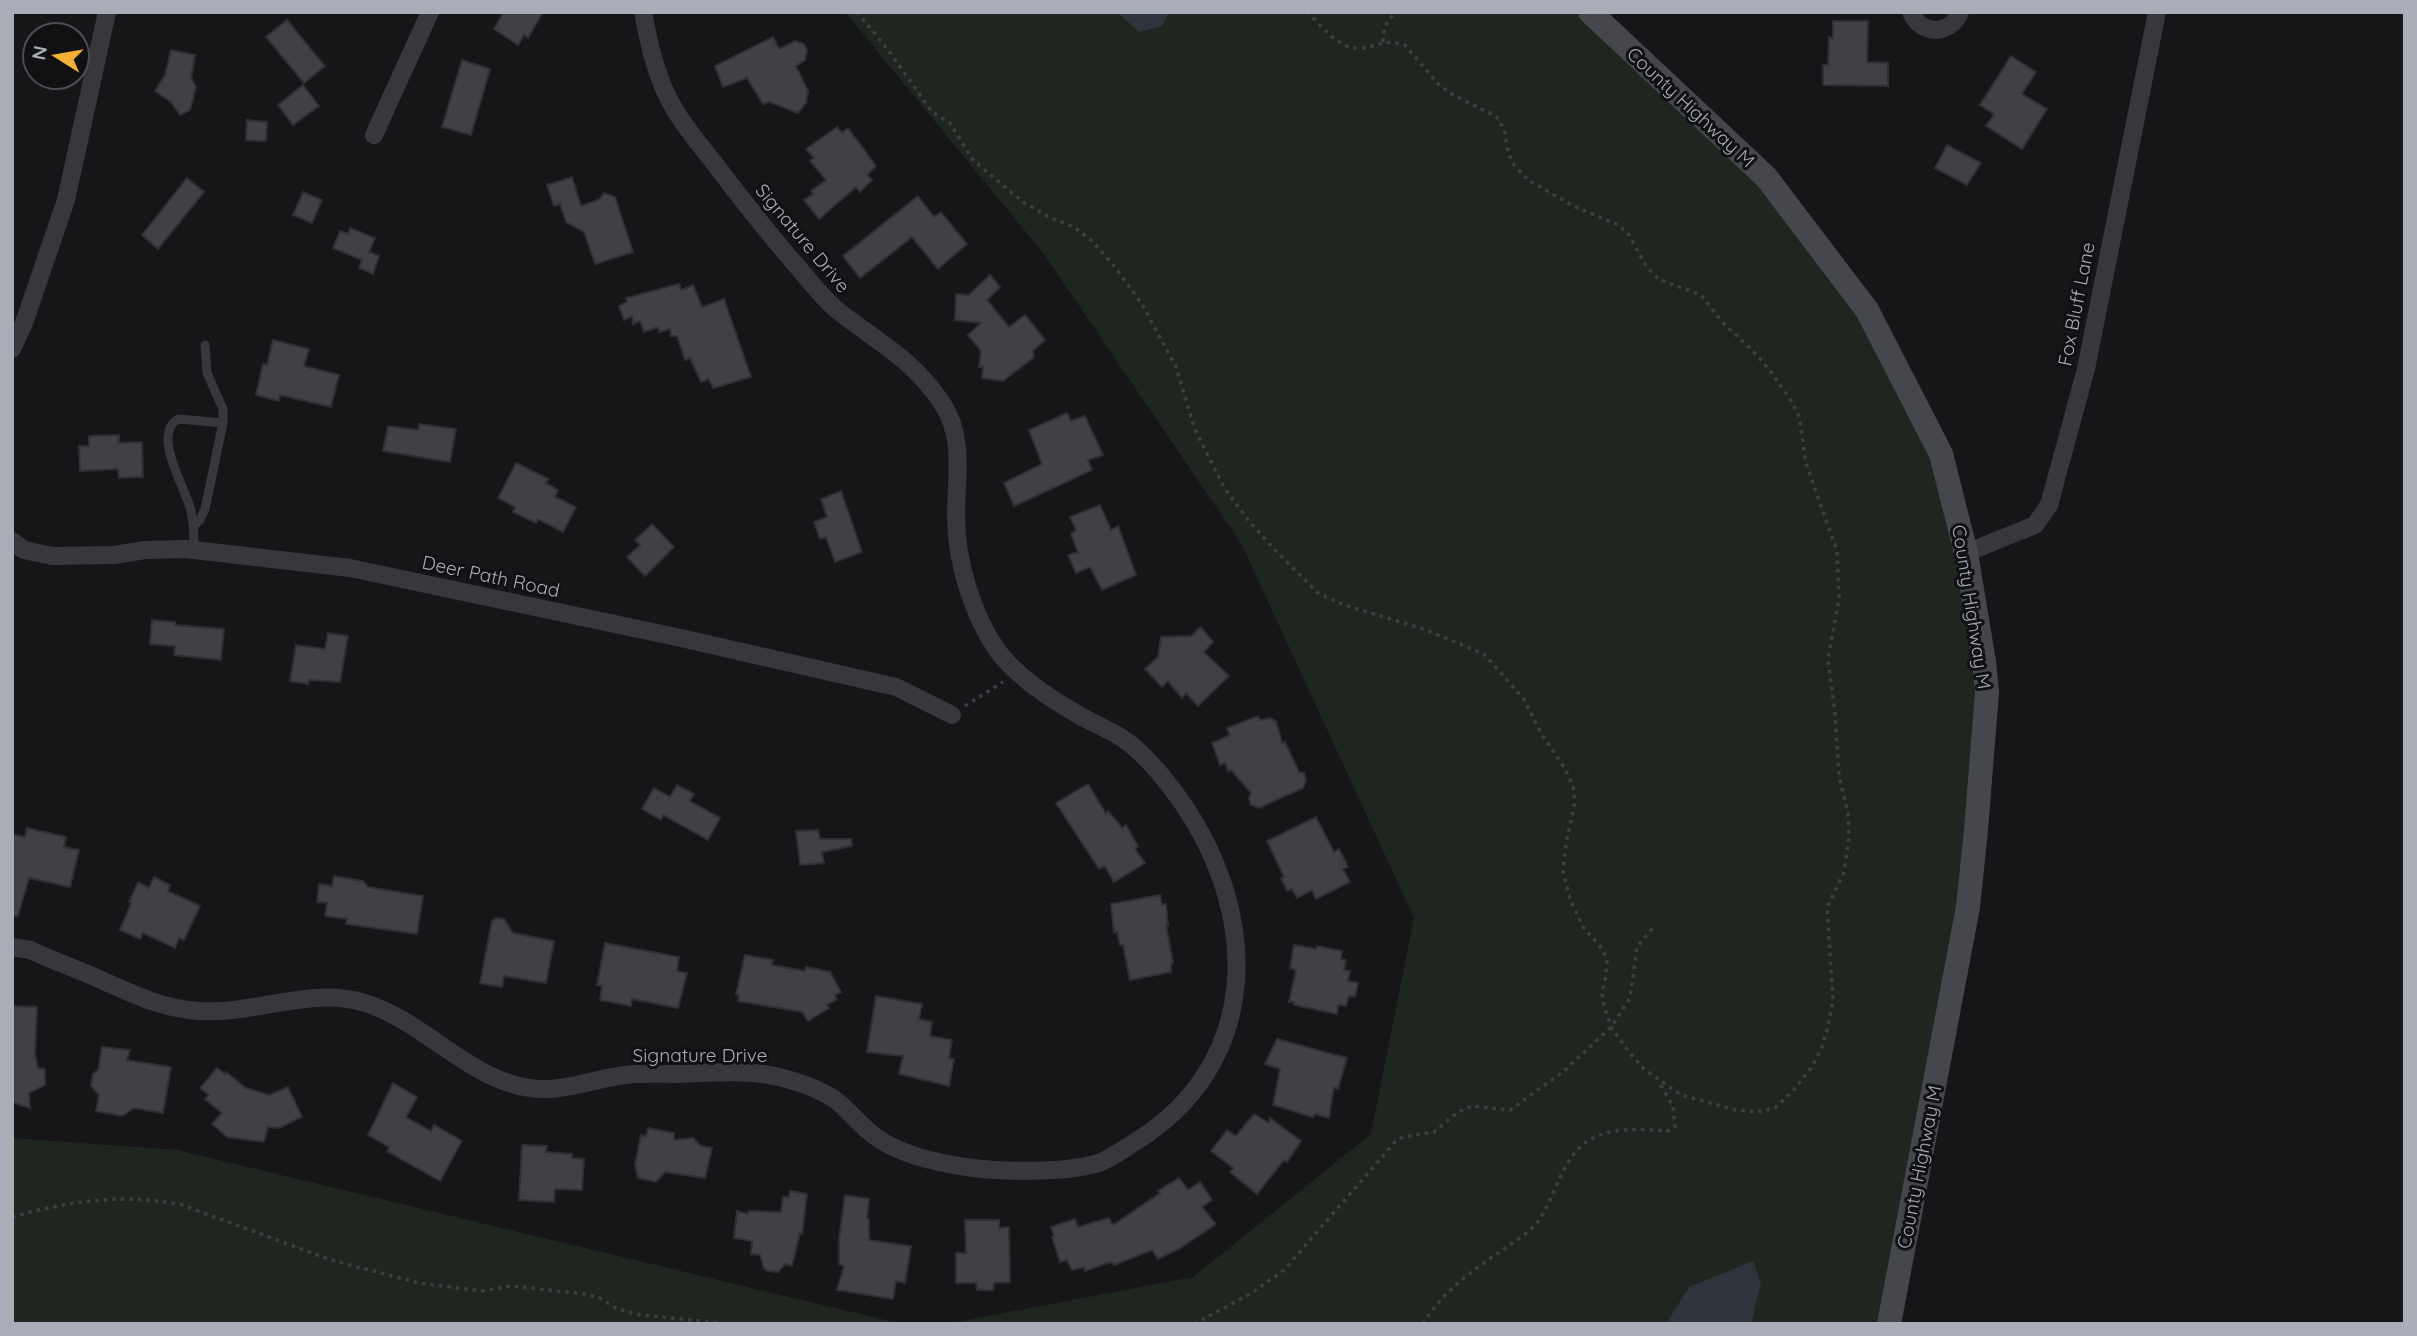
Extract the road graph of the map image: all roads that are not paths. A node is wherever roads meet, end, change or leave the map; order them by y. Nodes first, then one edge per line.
1 (107, 12) edge
2 (430, 12) edge
3 (643, 12) edge
4 (1590, 12) edge
5 (1911, 12) edge
6 (1960, 12) edge
7 (2157, 12) edge
8 (374, 135) dead end
9 (205, 345) dead end
10 (12, 349) edge
11 (223, 423) junction
12 (193, 526) junction
13 (12, 541) edge
14 (194, 550) junction
15 (1966, 553) junction
16 (952, 715) road end
17 (12, 947) edge
18 (1889, 1324) edge

1 - 10 street
2 - 8 street
3 - 17 street, Signature Drive
4 - 15 main road, County Highway M
5 - 6 street
7 - 15 street, Fox Bluff Lane
9 - 11 lane
11 - 12 lane
11 - 12 lane
12 - 14 lane
13 - 14 street, Deer Path Road
14 - 16 street, Deer Path Road
15 - 18 main road, County Highway M

